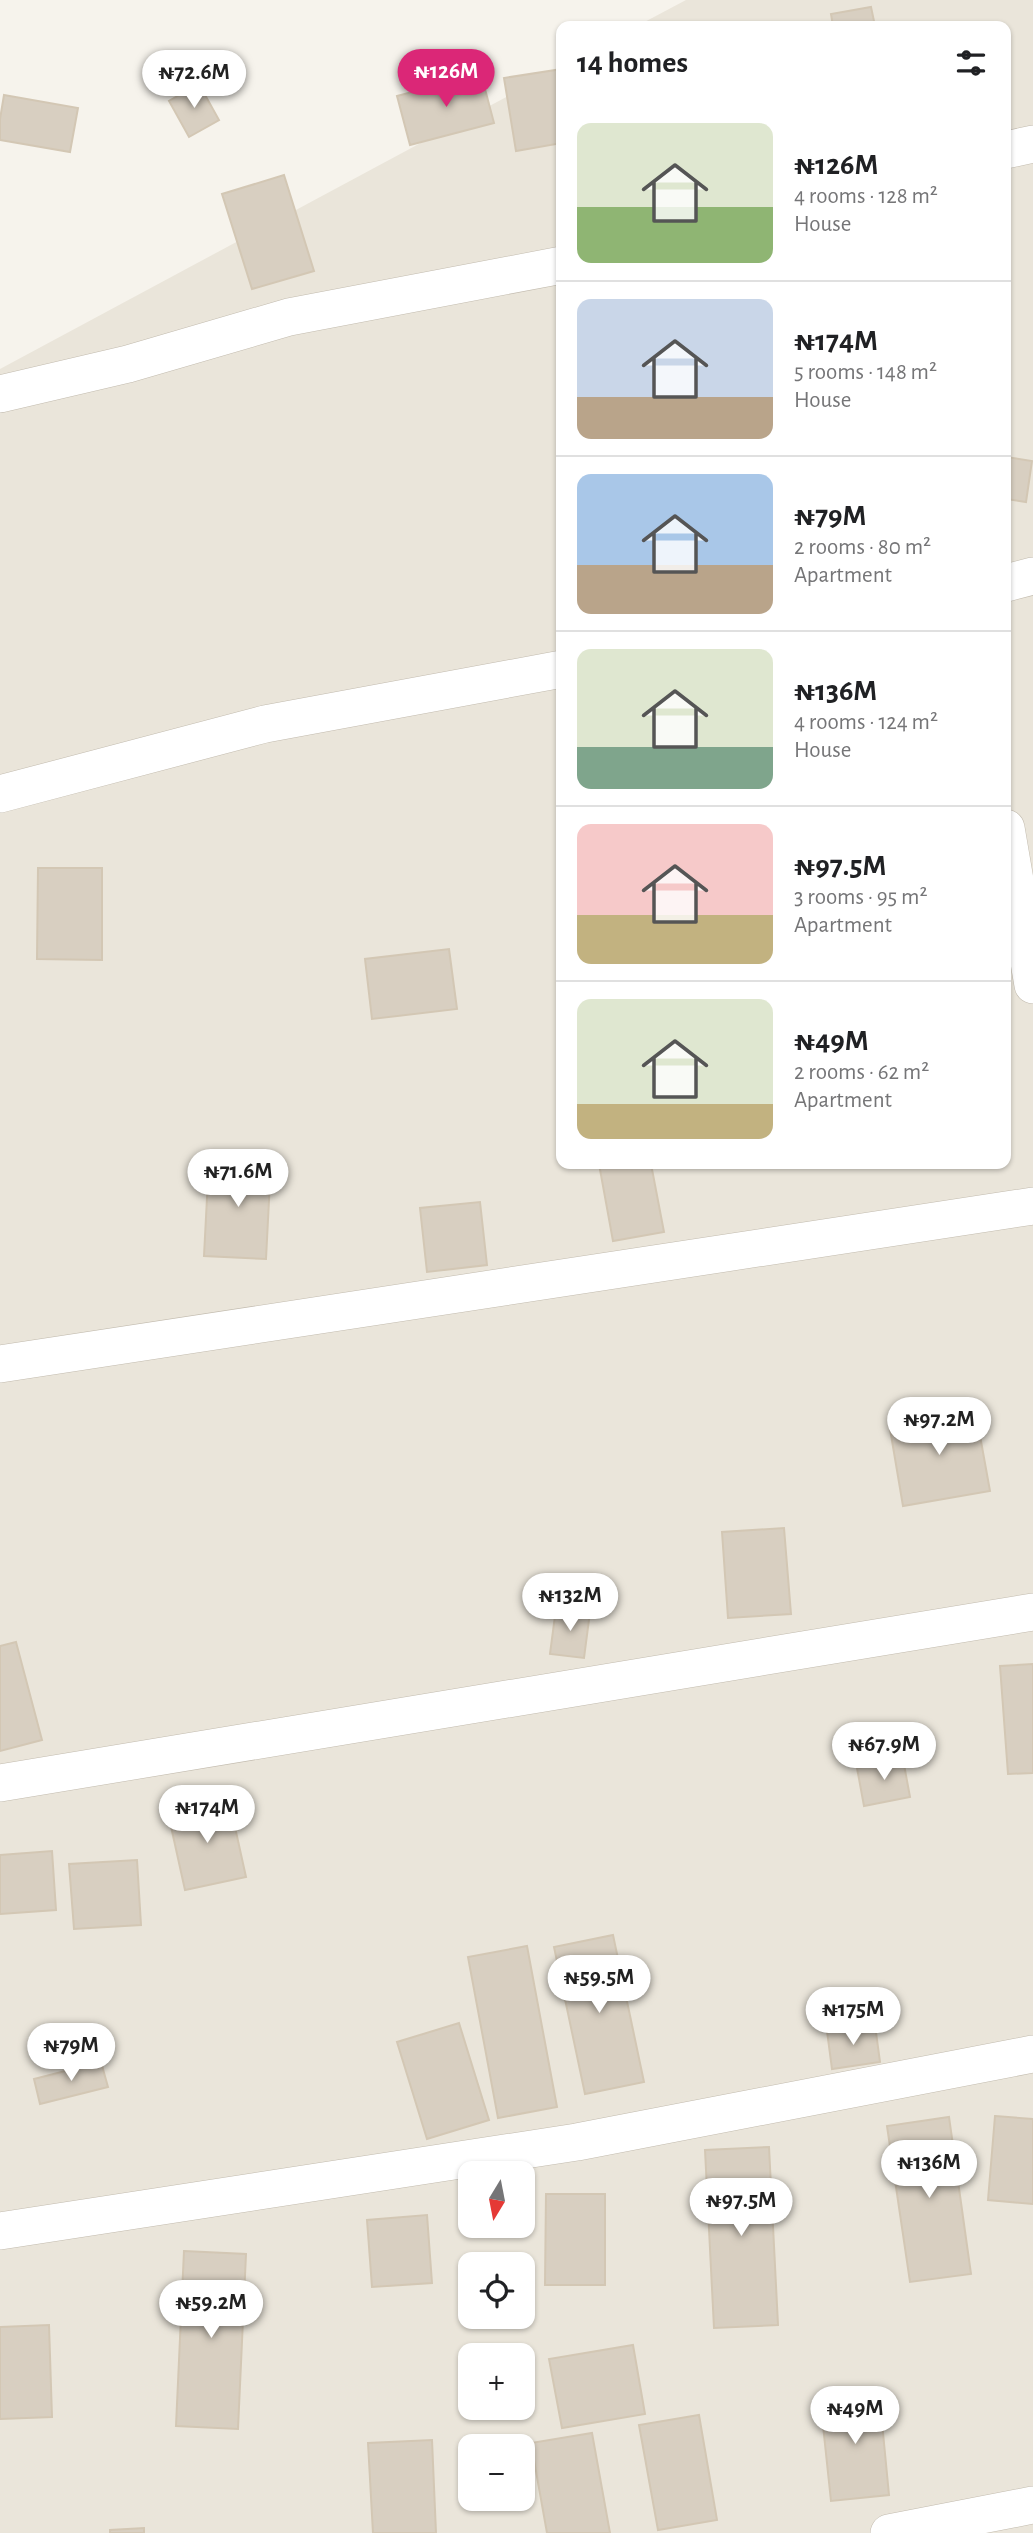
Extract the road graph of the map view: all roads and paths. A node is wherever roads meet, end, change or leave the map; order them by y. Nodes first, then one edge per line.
1 (1033, 144) edge
2 (1011, 149) edge
3 (556, 266) edge
4 (0, 394) edge
5 (1033, 576) edge
6 (1011, 582) edge
7 (556, 670) edge
8 (0, 794) edge
9 (1011, 857) edge
10 (1033, 985) edge
11 (1033, 1206) edge
12 (0, 1364) edge
13 (1033, 1612) edge
14 (0, 1783) edge
15 (1033, 2054) edge
16 (0, 2231) edge
17 (1033, 2505) edge
18 (889, 2533) edge

1 - 2 street
3 - 4 street
5 - 6 street
7 - 8 street
9 - 10 street
11 - 12 street
13 - 14 street
15 - 16 street
17 - 18 street

